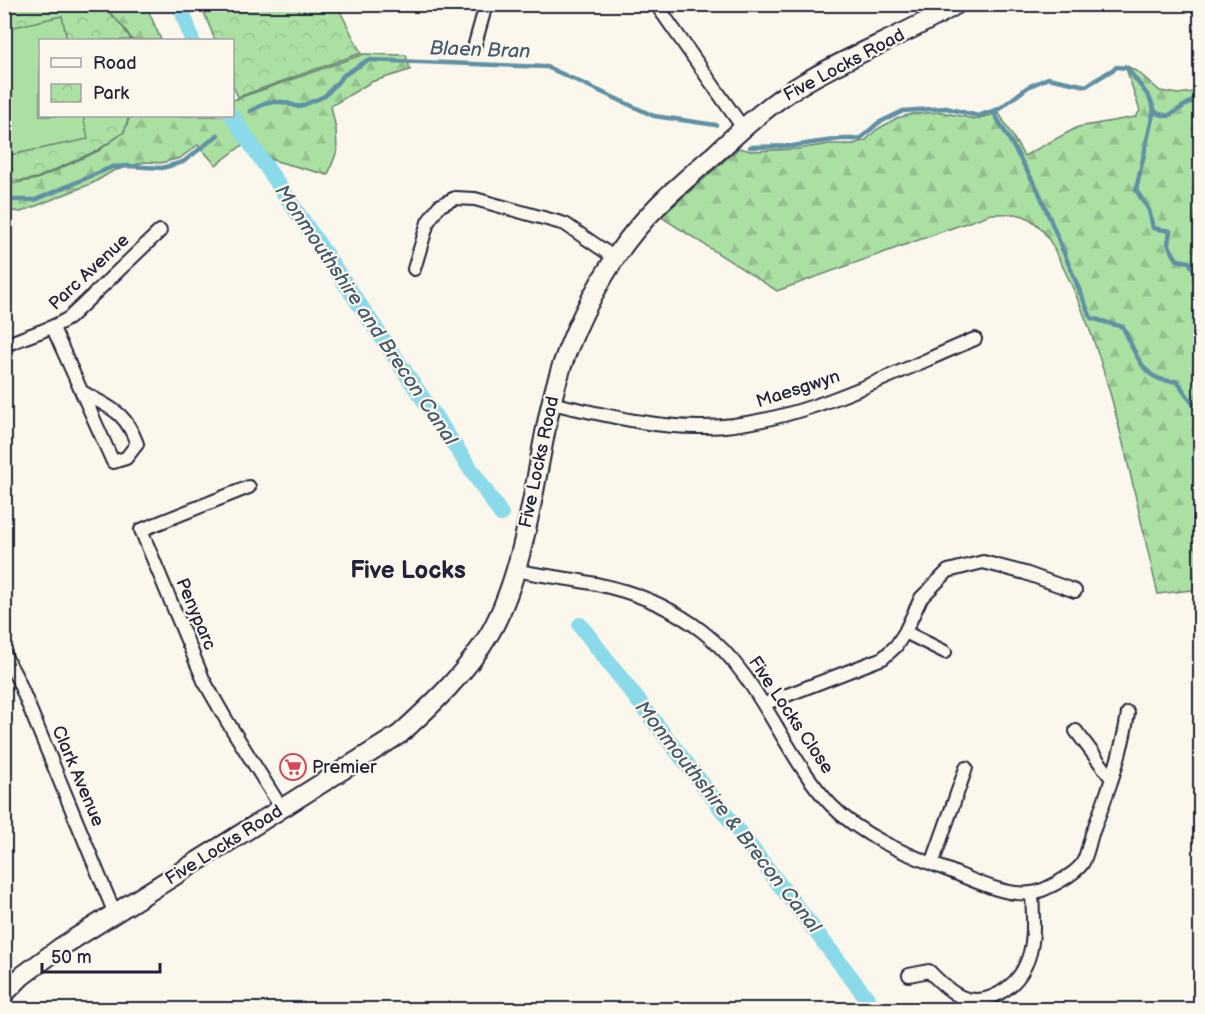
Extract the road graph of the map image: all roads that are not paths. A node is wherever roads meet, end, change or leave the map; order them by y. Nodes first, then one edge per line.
1 (482, 4) edge
2 (656, 4) edge
3 (957, 4) edge
4 (475, 44) dead end
5 (743, 128) junction
6 (160, 231) dead end
7 (615, 258) junction
8 (414, 269) dead end
9 (53, 328) junction
10 (975, 339) dead end
11 (4, 346) edge
12 (84, 393) junction
13 (551, 403) junction
14 (249, 487) dead end
15 (515, 570) junction
16 (1076, 591) dead end
17 (905, 632) junction
18 (945, 652) dead end
19 (4, 654) edge
20 (764, 704) junction
21 (1128, 712) dead end
22 (1076, 731) dead end
23 (966, 768) dead end
24 (1112, 778) junction
25 (282, 809) junction
26 (932, 864) junction
27 (1032, 893) junction
28 (115, 914) junction
29 (909, 975) dead end
30 (4, 994) edge
31 (991, 1004) edge

1 - 4 street
2 - 5 street
3 - 5 street, Five Locks Road
5 - 7 street, Five Locks Road
6 - 9 street, Parc Avenue
7 - 8 street
7 - 13 street, Five Locks Road
9 - 11 street, Parc Avenue
9 - 12 street
10 - 13 street, Maesgwyn
12 - 12 street
13 - 15 street, Five Locks Road
14 - 25 street, Penyparc
15 - 20 street, Five Locks Close
15 - 25 street, Five Locks Road
16 - 17 street
17 - 18 street
17 - 20 street
19 - 28 street, Clark Avenue
20 - 26 street, Five Locks Close
21 - 24 street, Five Locks Close
22 - 24 street
23 - 26 street
24 - 27 street, Five Locks Close
25 - 28 street, Five Locks Road
26 - 27 street, Five Locks Close
27 - 31 street
28 - 30 street, Five Locks Road
29 - 31 street

